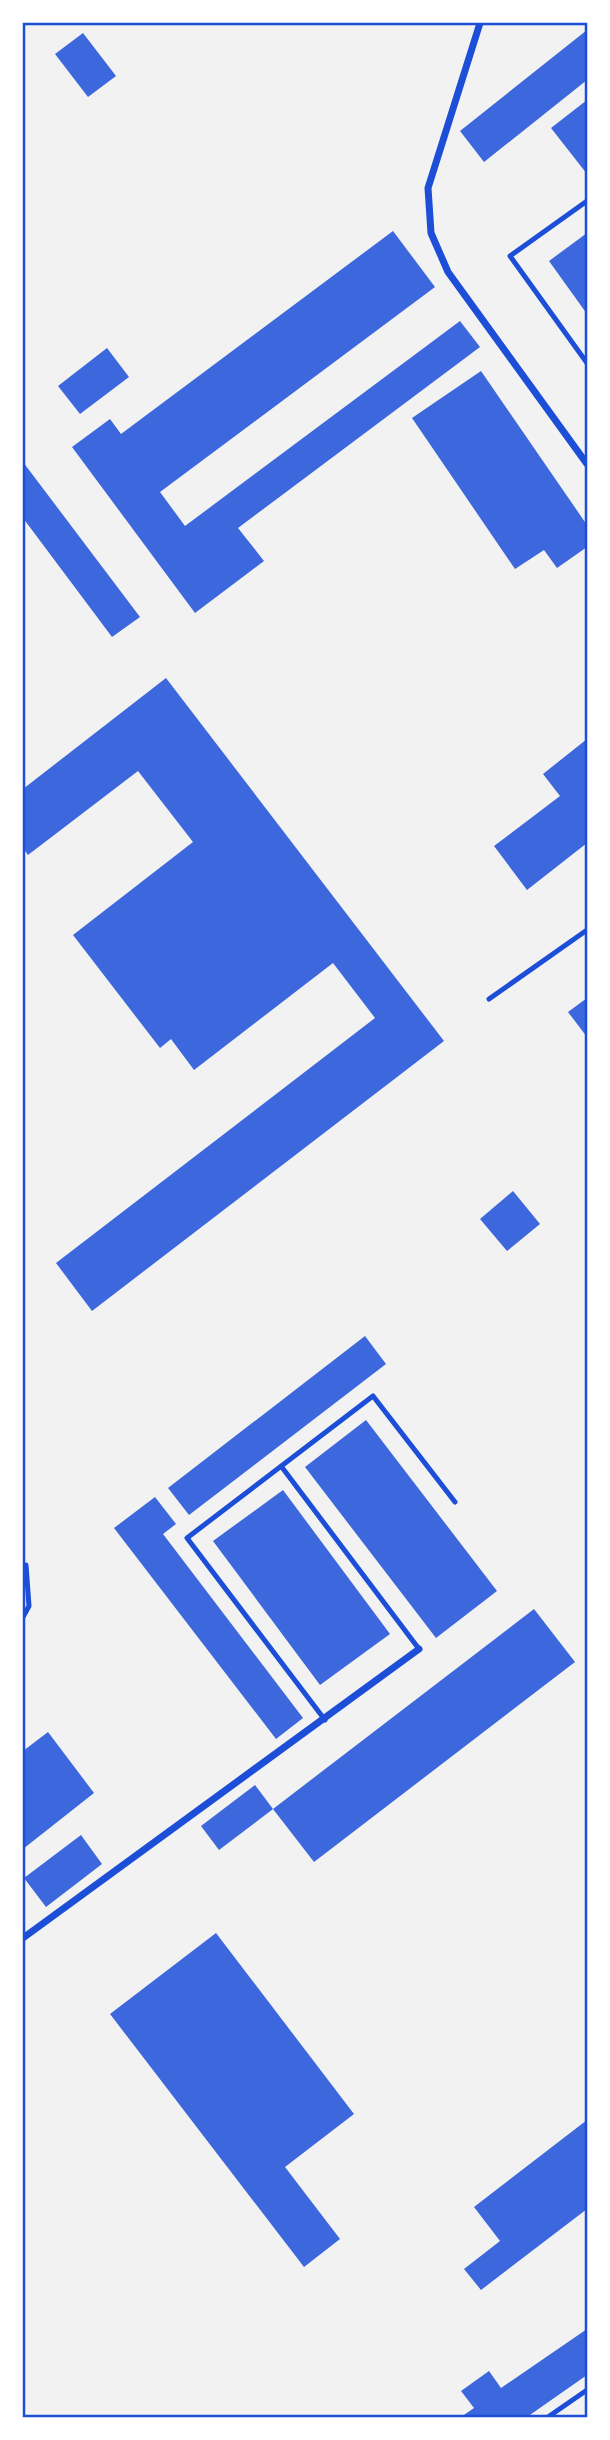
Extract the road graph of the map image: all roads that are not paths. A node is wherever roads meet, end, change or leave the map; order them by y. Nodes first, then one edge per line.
1 (480, 23) edge
2 (587, 201) edge
3 (587, 363) edge
4 (587, 464) edge
5 (587, 929) edge
6 (489, 999) dead end
7 (281, 1466) junction
8 (455, 1502) dead end
9 (26, 1565) dead end
10 (23, 1617) edge
11 (419, 1650) joint
12 (325, 1720) junction
13 (23, 1938) edge
14 (587, 2390) edge
15 (548, 2417) edge

1 - 4 street
2 - 3 lane
5 - 6 lane
7 - 8 lane
7 - 11 lane
7 - 12 lane
9 - 10 lane
11 - 12 street
12 - 13 street
14 - 15 lane

